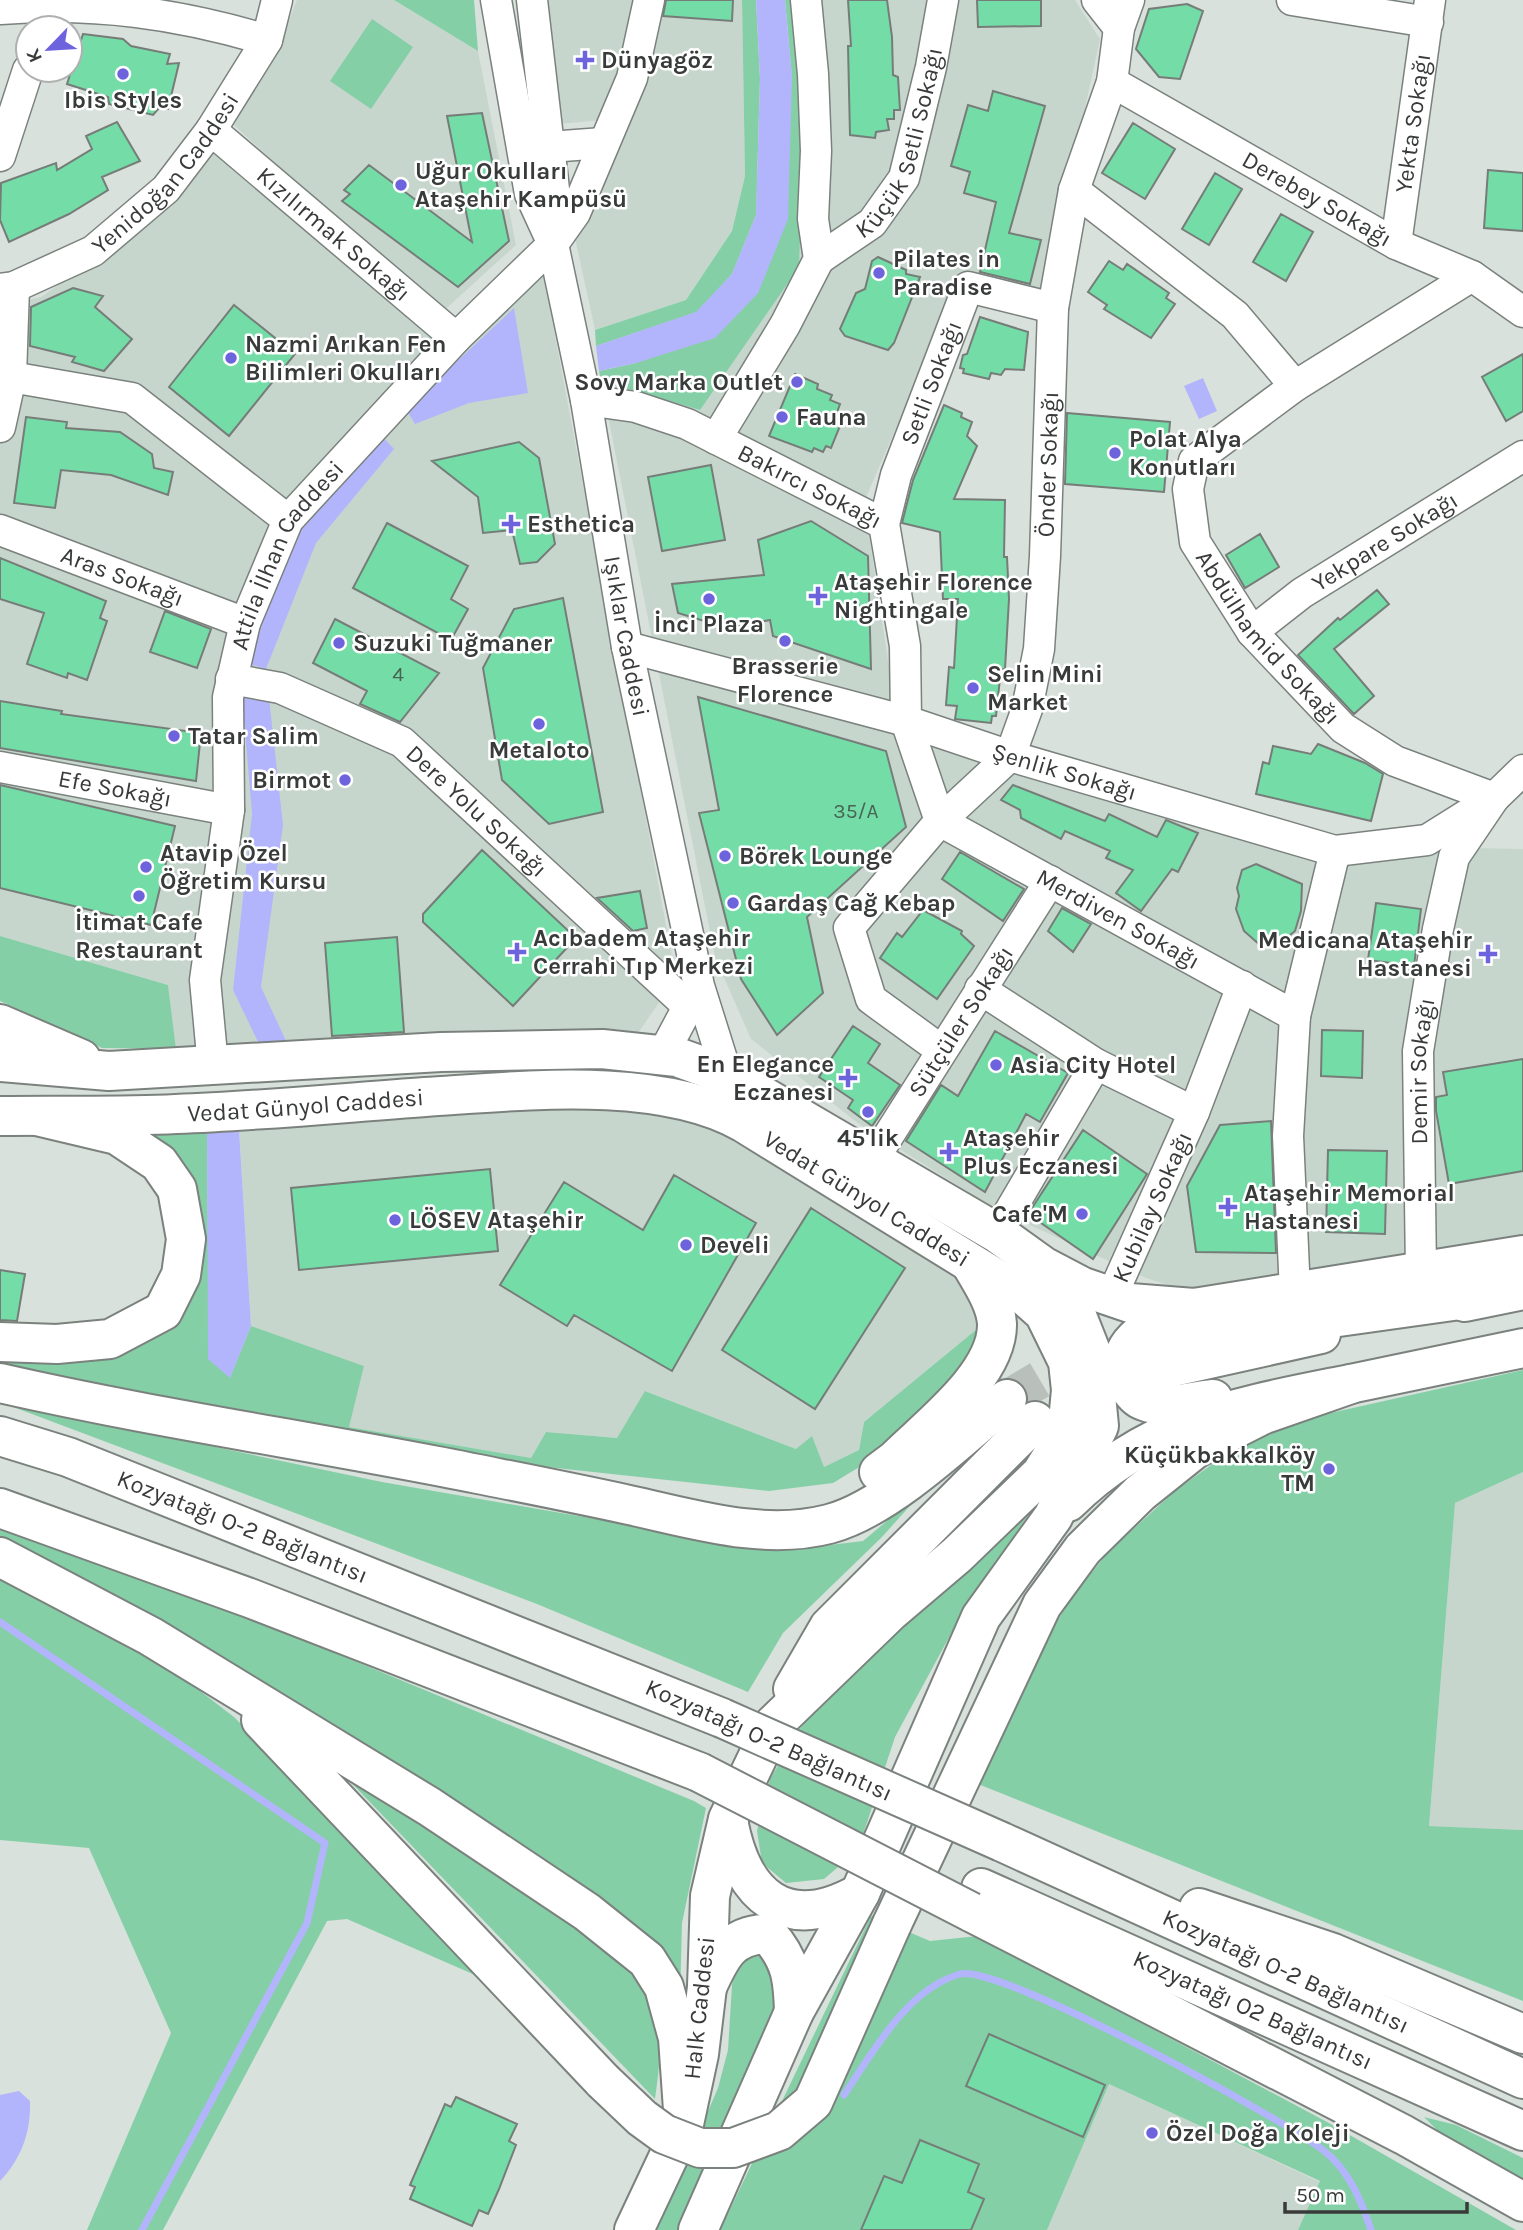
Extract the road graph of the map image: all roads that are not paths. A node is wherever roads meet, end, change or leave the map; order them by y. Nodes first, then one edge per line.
1 (277, 0) edge
2 (496, 0) edge
3 (532, 0) edge
4 (649, 0) edge
5 (806, 0) edge
6 (943, 0) edge
7 (1097, 0) edge
8 (1129, 0) edge
9 (1292, 0) edge
10 (0, 9) edge
11 (1429, 11) edge
12 (28, 14) edge
13 (84, 15) edge
14 (1119, 28) junction
15 (267, 40) junction
16 (1111, 82) junction
17 (23, 84) edge
18 (212, 131) junction
19 (603, 143) junction
20 (549, 147) junction
21 (0, 156) edge
22 (1074, 190) junction
23 (553, 244) junction
24 (1396, 244) junction
25 (819, 259) junction
26 (1472, 276) junction
27 (7, 288) edge
28 (1053, 308) junction
29 (1523, 312) edge
30 (456, 338) junction
31 (11, 377) junction
32 (1295, 386) junction
33 (586, 400) junction
34 (0, 427) edge
35 (716, 439) junction
36 (1523, 456) edge
37 (288, 520) junction
38 (884, 524) junction
39 (0, 530) edge
40 (245, 623) junction
41 (1252, 632) junction
42 (627, 647) junction
43 (231, 679) junction
44 (906, 721) junction
45 (1010, 756) junction
46 (0, 767) edge
47 (1523, 770) edge
48 (1494, 798) junction
49 (229, 810) junction
50 (940, 821) junction
51 (1335, 851) junction
52 (1050, 881) junction
53 (1242, 986) junction
54 (980, 989) junction
55 (693, 996) junction
56 (1295, 1016) junction
57 (0, 1024) edge
58 (941, 1050) junction
59 (663, 1054) junction
60 (0, 1062) edge
61 (1096, 1064) junction
62 (213, 1066) junction
63 (109, 1071) junction
64 (727, 1075) junction
65 (1194, 1112) junction
66 (18, 1116) edge
67 (873, 1160) junction
68 (997, 1233) junction
69 (1523, 1255) edge
70 (971, 1264) junction
71 (1043, 1266) junction
72 (1421, 1272) junction
73 (1295, 1293) junction
74 (1509, 1293) edge
75 (1111, 1298) junction
76 (1194, 1308) junction
77 (0, 1342) edge
78 (1523, 1348) edge
79 (1148, 1358) dead end
80 (0, 1383) edge
81 (1351, 1384) junction
82 (0, 1436) edge
83 (474, 1473) junction
84 (0, 1508) edge
85 (1053, 1517) junction
86 (0, 1557) edge
87 (150, 1636) junction
88 (773, 1725) junction
89 (728, 1819) junction
90 (1002, 1842) junction
91 (860, 1893) junction
92 (976, 1900) junction
93 (707, 1987) junction
94 (794, 2012) junction
95 (1523, 2034) edge
96 (1523, 2078) edge
97 (684, 2124) junction
98 (1523, 2132) edge
99 (1523, 2202) edge
100 (634, 2230) edge
101 (698, 2230) edge

1 - 15 street, Yenidoğan Caddesi
2 - 23 street, Işıklar Caddesi
3 - 20 street, Işıklar Caddesi
4 - 19 street, Attila İlhan Caddesi
5 - 25 street
6 - 25 street, Küçük Setli Sokağı
7 - 14 street
8 - 14 street, Önder Sokağı
9 - 11 street
10 - 12 street
11 - 24 street, Yekta Sokağı
13 - 15 street
14 - 16 street, Önder Sokağı
15 - 18 street, Yenidoğan Caddesi
16 - 22 street, Önder Sokağı
16 - 24 street, Derebey Sokağı
17 - 21 street
18 - 27 street, Yenidoğan Caddesi
18 - 30 street, Kızılırmak Sokağı
19 - 20 street
19 - 23 street, Attila İlhan Caddesi
20 - 23 street, Işıklar Caddesi
22 - 28 street, Önder Sokağı
22 - 32 street
23 - 30 street, Attila İlhan Caddesi
23 - 33 street, Işıklar Caddesi
24 - 26 street, Derebey Sokağı
25 - 35 street
26 - 29 street, Derebey Sokağı
26 - 32 street, Abdülhamid Sokağı
27 - 31 street
28 - 38 street, Setli Sokağı
28 - 45 street, Önder Sokağı
30 - 37 street, Attila İlhan Caddesi
31 - 34 street
31 - 37 street
32 - 41 street, Abdülhamid Sokağı
33 - 35 street, Bakırcı Sokağı
33 - 42 street, Işıklar Caddesi
35 - 38 street, Bakırcı Sokağı
36 - 41 street, Yekpare Sokağı
37 - 40 street, Attila İlhan Caddesi
38 - 44 street, Bakırcı Sokağı
39 - 40 street, Aras Sokağı
40 - 43 street, Attila İlhan Caddesi
41 - 48 street, Abdülhamid Sokağı
42 - 44 street, Şenlik Sokağı
42 - 55 street, Işıklar Caddesi
43 - 49 street, Attila İlhan Caddesi
43 - 55 street, Dere Yolu Sokağı
44 - 45 street, Şenlik Sokağı
44 - 50 street
45 - 50 street, Önder Sokağı
45 - 51 street, Şenlik Sokağı
46 - 49 street, Efe Sokağı
47 - 48 street, Demir Sokağı
48 - 51 street, Şenlik Sokağı
48 - 72 street, Demir Sokağı
49 - 62 street, Attila İlhan Caddesi
50 - 52 street, Merdiven Sokağı
50 - 58 street, Önder Sokağı
51 - 56 street
52 - 53 street, Merdiven Sokağı
52 - 54 street, Sütçüler Sokağı
53 - 56 street, Merdiven Sokağı
53 - 65 street
54 - 58 street, Sütçüler Sokağı
54 - 61 street, Kubilay Sokağı
55 - 59 street
55 - 64 street, Işıklar Caddesi
56 - 73 street
57 - 63 main road
58 - 67 street, Sütçüler Sokağı
59 - 62 main road, Vedat Günyol Caddesi
59 - 64 main road, Vedat Günyol Caddesi
60 - 63 main road, Vedat Günyol Caddesi
61 - 65 street, Kubilay Sokağı
61 - 68 street
62 - 63 main road, Vedat Günyol Caddesi
64 - 67 main road, Vedat Günyol Caddesi
65 - 75 street, Kubilay Sokağı
66 - 70 main road, Vedat Günyol Caddesi
66 - 77 main road
67 - 68 main road, Vedat Günyol Caddesi
68 - 71 main road, Vedat Günyol Caddesi
69 - 72 main road, Vedat Günyol Caddesi
70 - 83 main road
70 - 88 main road, Vedat Günyol Caddesi
71 - 75 main road, Vedat Günyol Caddesi
71 - 85 main road
72 - 73 main road, Vedat Günyol Caddesi
73 - 76 main road, Vedat Günyol Caddesi
74 - 79 main road
75 - 76 main road, Vedat Günyol Caddesi
76 - 81 main road
78 - 81 main road
80 - 83 main road
81 - 85 main road
81 - 87 main road, bridge
82 - 90 main road, Kozyatağı O-2 Bağlantısı, bridge
83 - 88 main road
84 - 92 main road, bridge
85 - 91 main road
86 - 87 main road
87 - 97 main road
88 - 89 main road, Vedat Günyol Caddesi
89 - 91 main road
89 - 93 main road, Halk Caddesi
90 - 95 main road
90 - 96 main road, Kozyatağı O-2 Bağlantısı
91 - 94 main road
92 - 98 main road, Kozyatağı O2 Bağlantısı
92 - 99 main road
93 - 94 main road
93 - 97 main road, Halk Caddesi
94 - 101 main road
97 - 100 main road, Halk Caddesi

